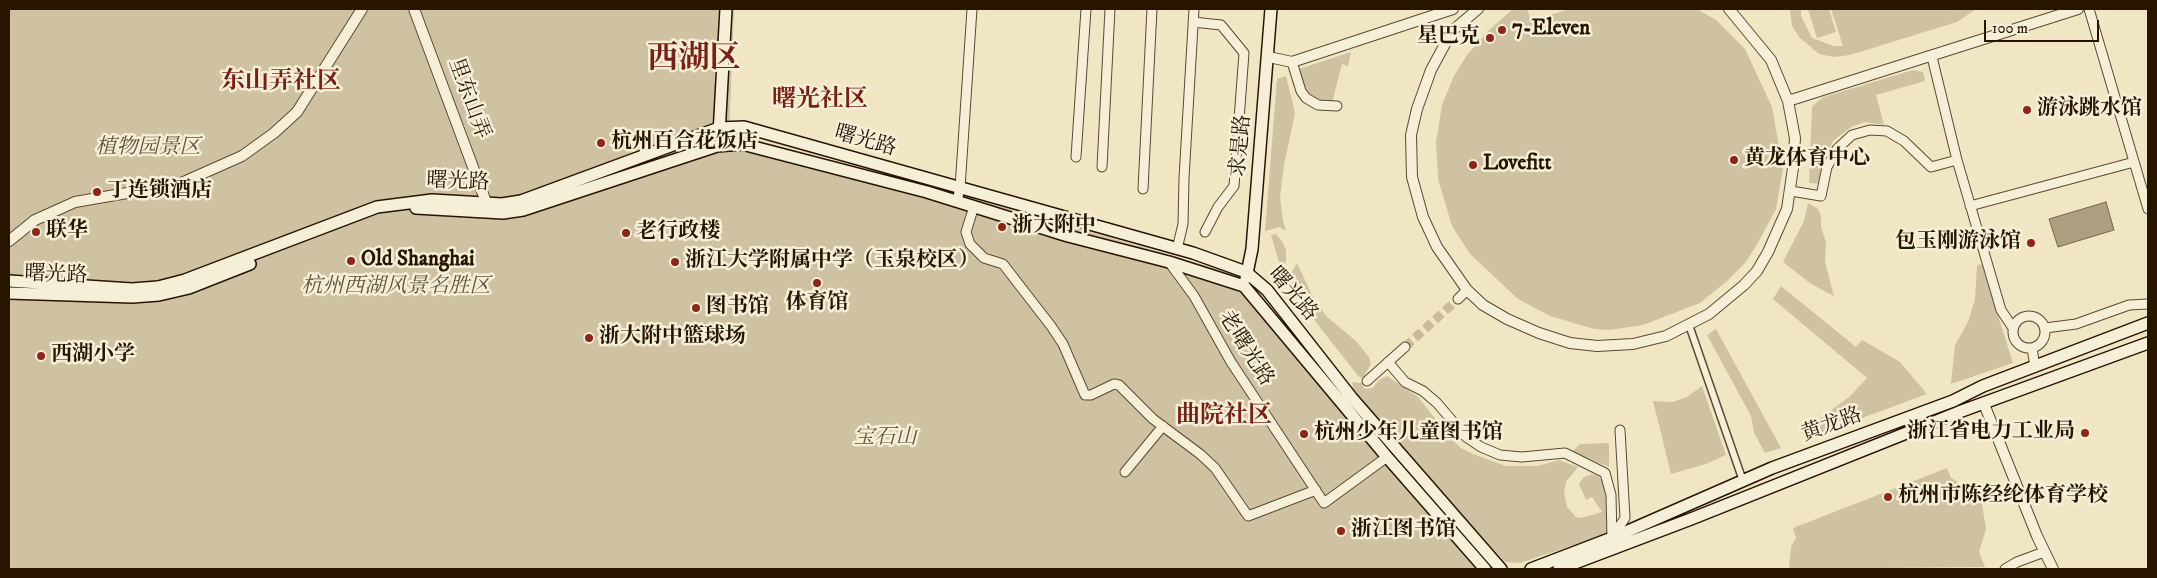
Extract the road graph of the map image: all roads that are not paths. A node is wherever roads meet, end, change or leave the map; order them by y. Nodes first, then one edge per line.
1 (362, 9) edge
2 (414, 9) edge
3 (726, 9) edge
4 (972, 9) edge
5 (1086, 9) edge
6 (1110, 9) edge
7 (1152, 9) edge
8 (1194, 9) edge
9 (1271, 9) edge
10 (1453, 9) edge
11 (1478, 9) edge
12 (1729, 9) edge
13 (2078, 9) edge
14 (2089, 9) edge
15 (1193, 22) junction
16 (1269, 56) junction
17 (1932, 57) junction
18 (1292, 62) junction
19 (1788, 101) junction
20 (1337, 106) dead end
21 (719, 128) junction
22 (717, 146) junction
23 (1076, 157) dead end
24 (1957, 160) junction
25 (2134, 162) junction
26 (1102, 167) dead end
27 (960, 188) junction
28 (1143, 189) dead end
29 (1791, 191) junction
30 (957, 201) junction
31 (486, 202) junction
32 (974, 206) junction
33 (1970, 206) junction
34 (2148, 209) edge
35 (1205, 232) dead end
36 (9, 241) edge
37 (1177, 249) junction
38 (1169, 262) junction
39 (1246, 272) junction
40 (9, 281) edge
41 (1244, 286) junction
42 (1467, 290) junction
43 (9, 293) edge
44 (1458, 299) tunnel mouth
45 (2148, 304) edge
46 (2148, 323) edge
47 (1689, 325) junction
48 (2013, 328) junction
49 (2045, 328) junction
50 (2148, 330) edge
51 (2148, 343) edge
52 (1404, 347) tunnel mouth
53 (2032, 348) junction
54 (1388, 362) junction
55 (2035, 368) junction
56 (1367, 381) dead end
57 (1984, 404) junction
58 (1959, 412) junction
59 (1163, 426) junction
60 (1620, 430) dead end
61 (1387, 457) junction
62 (1782, 464) junction
63 (1125, 472) dead end
64 (1789, 480) junction
65 (1743, 481) junction
66 (1316, 490) junction
67 (1612, 538) junction
68 (2044, 552) junction
69 (1485, 569) edge
70 (1501, 569) edge
71 (1531, 569) edge
72 (1559, 569) edge
73 (2005, 569) edge
74 (2054, 569) edge

1 - 36 street
2 - 31 street, 里东山弄
3 - 21 main road
4 - 27 street
5 - 23 street
6 - 26 street
7 - 28 street
8 - 15 street
9 - 16 main road, 求是路
10 - 18 street
11 - 42 street
12 - 19 street
13 - 17 street
14 - 25 street
15 - 35 street
15 - 37 street
16 - 18 street
16 - 39 main road, 求是路
17 - 19 street
17 - 24 street
18 - 20 street
19 - 29 street
21 - 22 main road
21 - 27 main road, 曙光路
21 - 31 main road, 曙光路
22 - 30 main road, 曙光路
22 - 43 main road, 曙光路
24 - 29 street
24 - 33 street
25 - 33 street
25 - 34 street
27 - 30 street
27 - 37 main road, 曙光路
29 - 47 street
30 - 32 main road, 曙光路
31 - 40 main road, 曙光路
32 - 38 main road, 曙光路
32 - 59 street
33 - 48 street
37 - 39 main road, 曙光路
38 - 41 main road, 曙光路
38 - 66 street, 老曙光路
39 - 41 main road, 求是路
39 - 70 main road, 曙光路
41 - 61 main road, 曙光路
42 - 44 street
42 - 47 street
45 - 49 street
46 - 55 main road, 黄龙路
47 - 65 street
48 - 49 street
48 - 53 street
49 - 53 street
50 - 58 main road
51 - 57 main road, 黄龙路
52 - 54 street
53 - 55 street
54 - 56 street
54 - 67 street
55 - 62 main road, 黄龙路
57 - 58 main road, 黄龙路
57 - 68 street
58 - 64 main road, 黄龙路
59 - 63 street
59 - 66 street
60 - 67 street
61 - 66 street, 老曙光路
61 - 69 main road, 曙光路
62 - 64 main road
62 - 65 main road, 黄龙路
64 - 72 main road, 黄龙路
65 - 67 main road, 黄龙路
67 - 71 main road, 黄龙路
68 - 73 street
68 - 74 street

